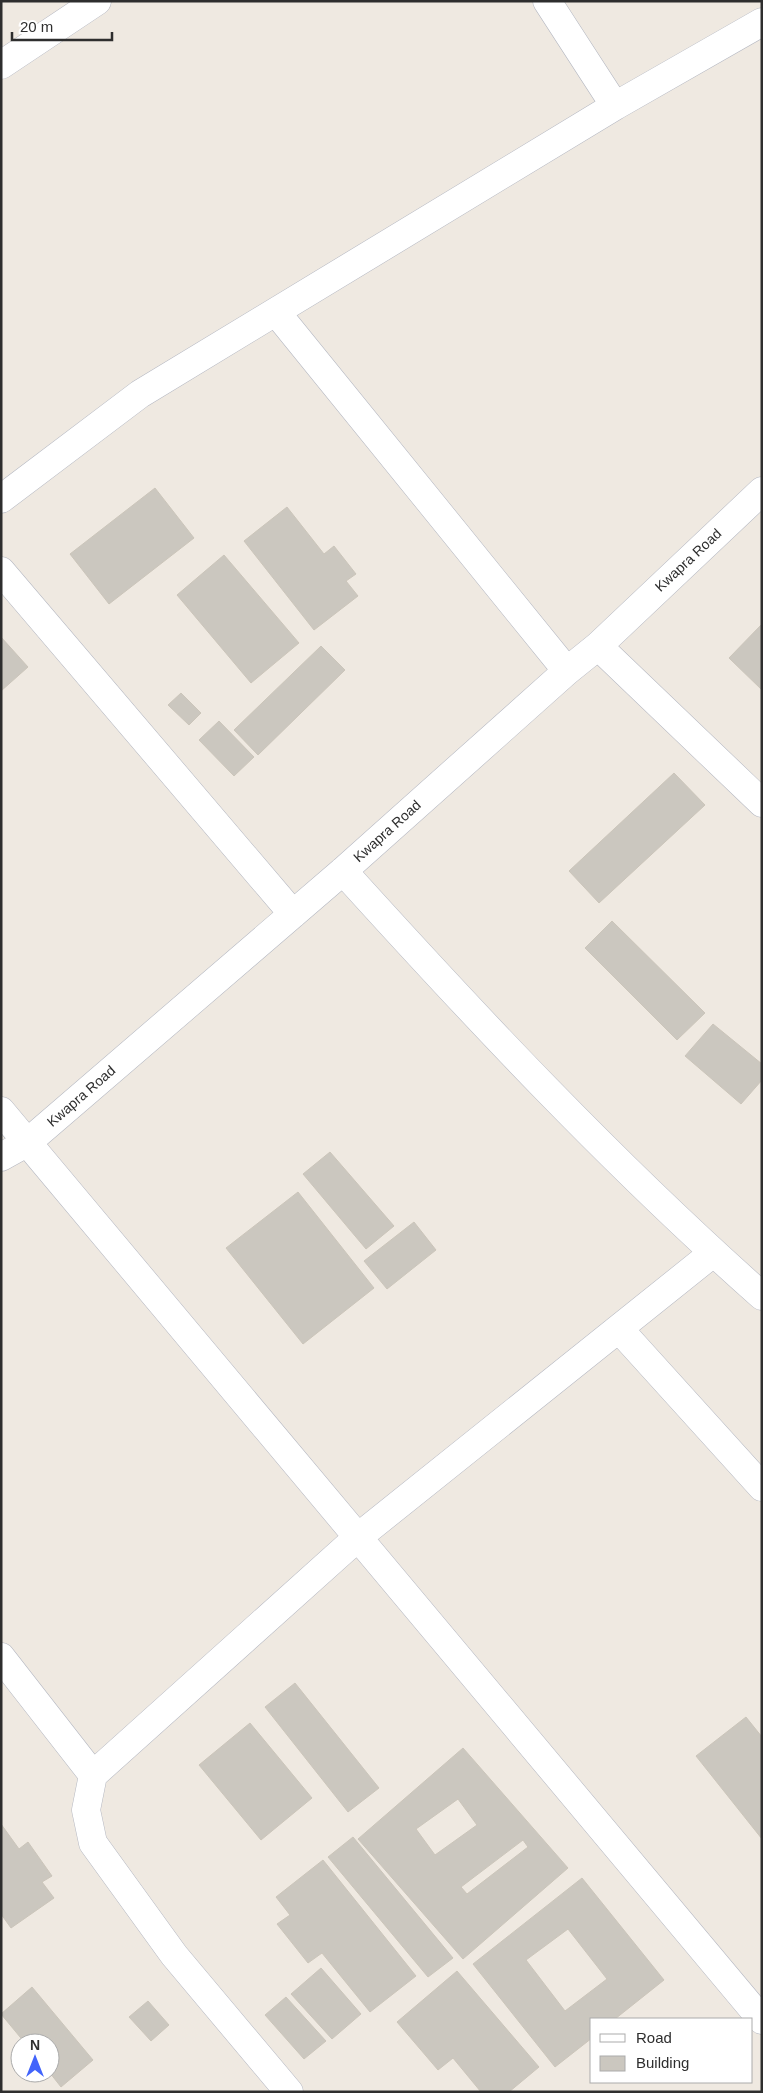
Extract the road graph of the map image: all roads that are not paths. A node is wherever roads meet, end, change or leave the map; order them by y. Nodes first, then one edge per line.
1 (98, 1) edge
2 (547, 1) edge
3 (762, 22) edge
4 (1, 65) edge
5 (616, 106) junction
6 (276, 312) junction
7 (762, 491) edge
8 (1, 499) edge
9 (1, 571) edge
10 (598, 646) junction
11 (567, 671) junction
12 (762, 803) edge
13 (343, 871) junction
14 (293, 914) junction
15 (1, 1111) edge
16 (28, 1142) junction
17 (1, 1157) edge
18 (714, 1253) junction
19 (762, 1296) edge
20 (619, 1329) junction
21 (762, 1487) edge
22 (357, 1538) junction
23 (1, 1657) edge
24 (92, 1775) junction
25 (762, 2020) edge
26 (289, 2092) edge

1 - 4 street
2 - 5 street
3 - 5 street
5 - 6 street
6 - 8 street
6 - 11 street
7 - 10 street, Kwapra Road
9 - 14 street
10 - 11 street, Kwapra Road
10 - 12 street
11 - 13 street, Kwapra Road
13 - 14 street, Kwapra Road
13 - 18 street
14 - 16 street, Kwapra Road
15 - 16 street
16 - 17 street, Kwapra Road
16 - 22 street
18 - 19 street
18 - 20 street
20 - 21 street
20 - 22 street
22 - 24 street
22 - 25 street
23 - 24 street
24 - 26 street

